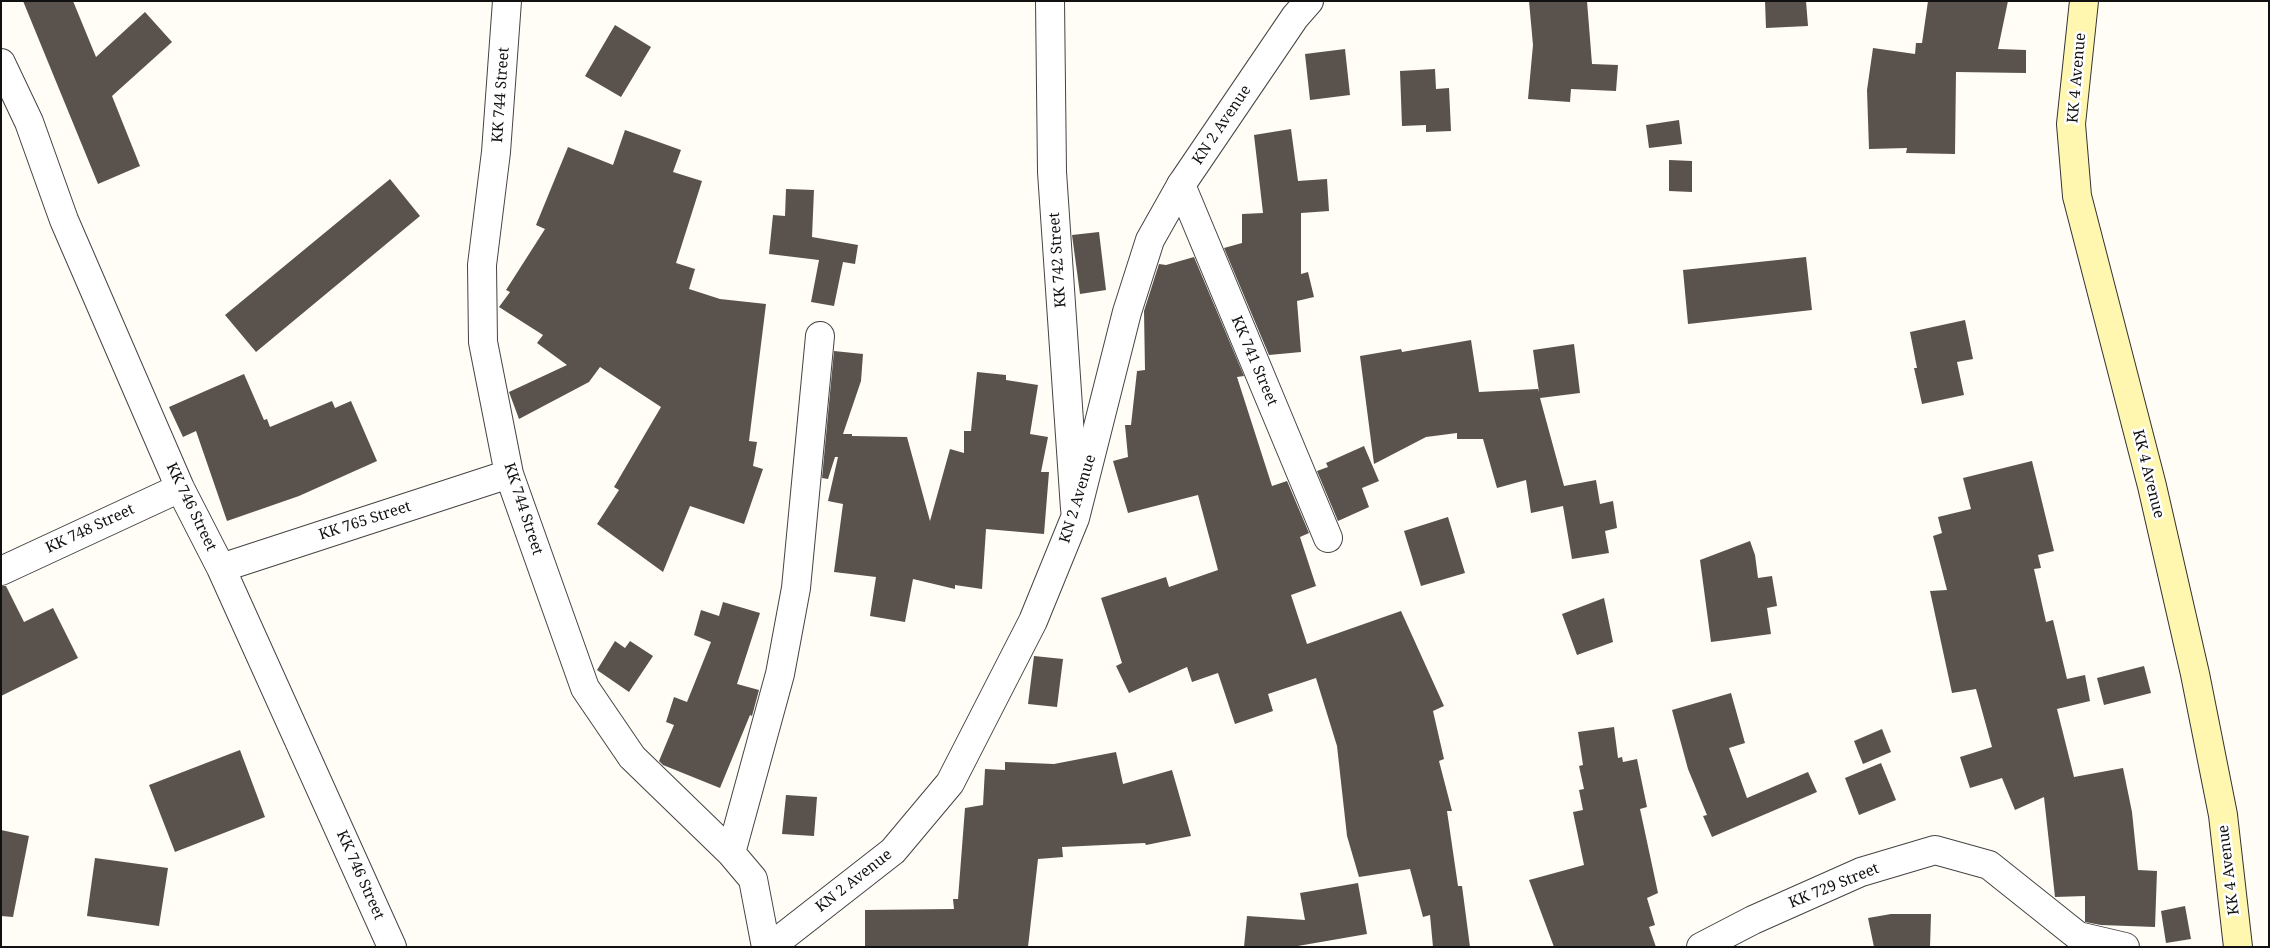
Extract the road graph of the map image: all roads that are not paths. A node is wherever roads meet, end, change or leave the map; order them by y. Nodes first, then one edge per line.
1 (507, 1) edge
2 (1050, 1) edge
3 (1310, 1) edge
4 (2084, 1) edge
5 (1, 63) edge
6 (1181, 185) junction
7 (820, 336) dead end
8 (509, 474) junction
9 (180, 488) junction
10 (1075, 518) junction
11 (1328, 538) dead end
12 (221, 568) junction
13 (1, 571) edge
14 (731, 853) junction
15 (392, 947) edge
16 (768, 947) edge
17 (1702, 947) edge
18 (2125, 947) edge
19 (2238, 947) edge

1 - 8 street, KK 744 Street
2 - 10 street, KK 742 Street
3 - 6 street, KN 2 Avenue
4 - 19 main road, KK 4 Avenue
5 - 9 street, KK 746 Street
6 - 10 street, KN 2 Avenue
6 - 11 street, KK 741 Street
7 - 14 street
8 - 12 street, KK 765 Street
8 - 14 street, KK 744 Street
9 - 12 street, KK 746 Street
9 - 13 street, KK 748 Street
10 - 16 street, KN 2 Avenue
12 - 15 street, KK 746 Street
14 - 16 street, KK 744 Street
17 - 18 street, KK 729 Street

